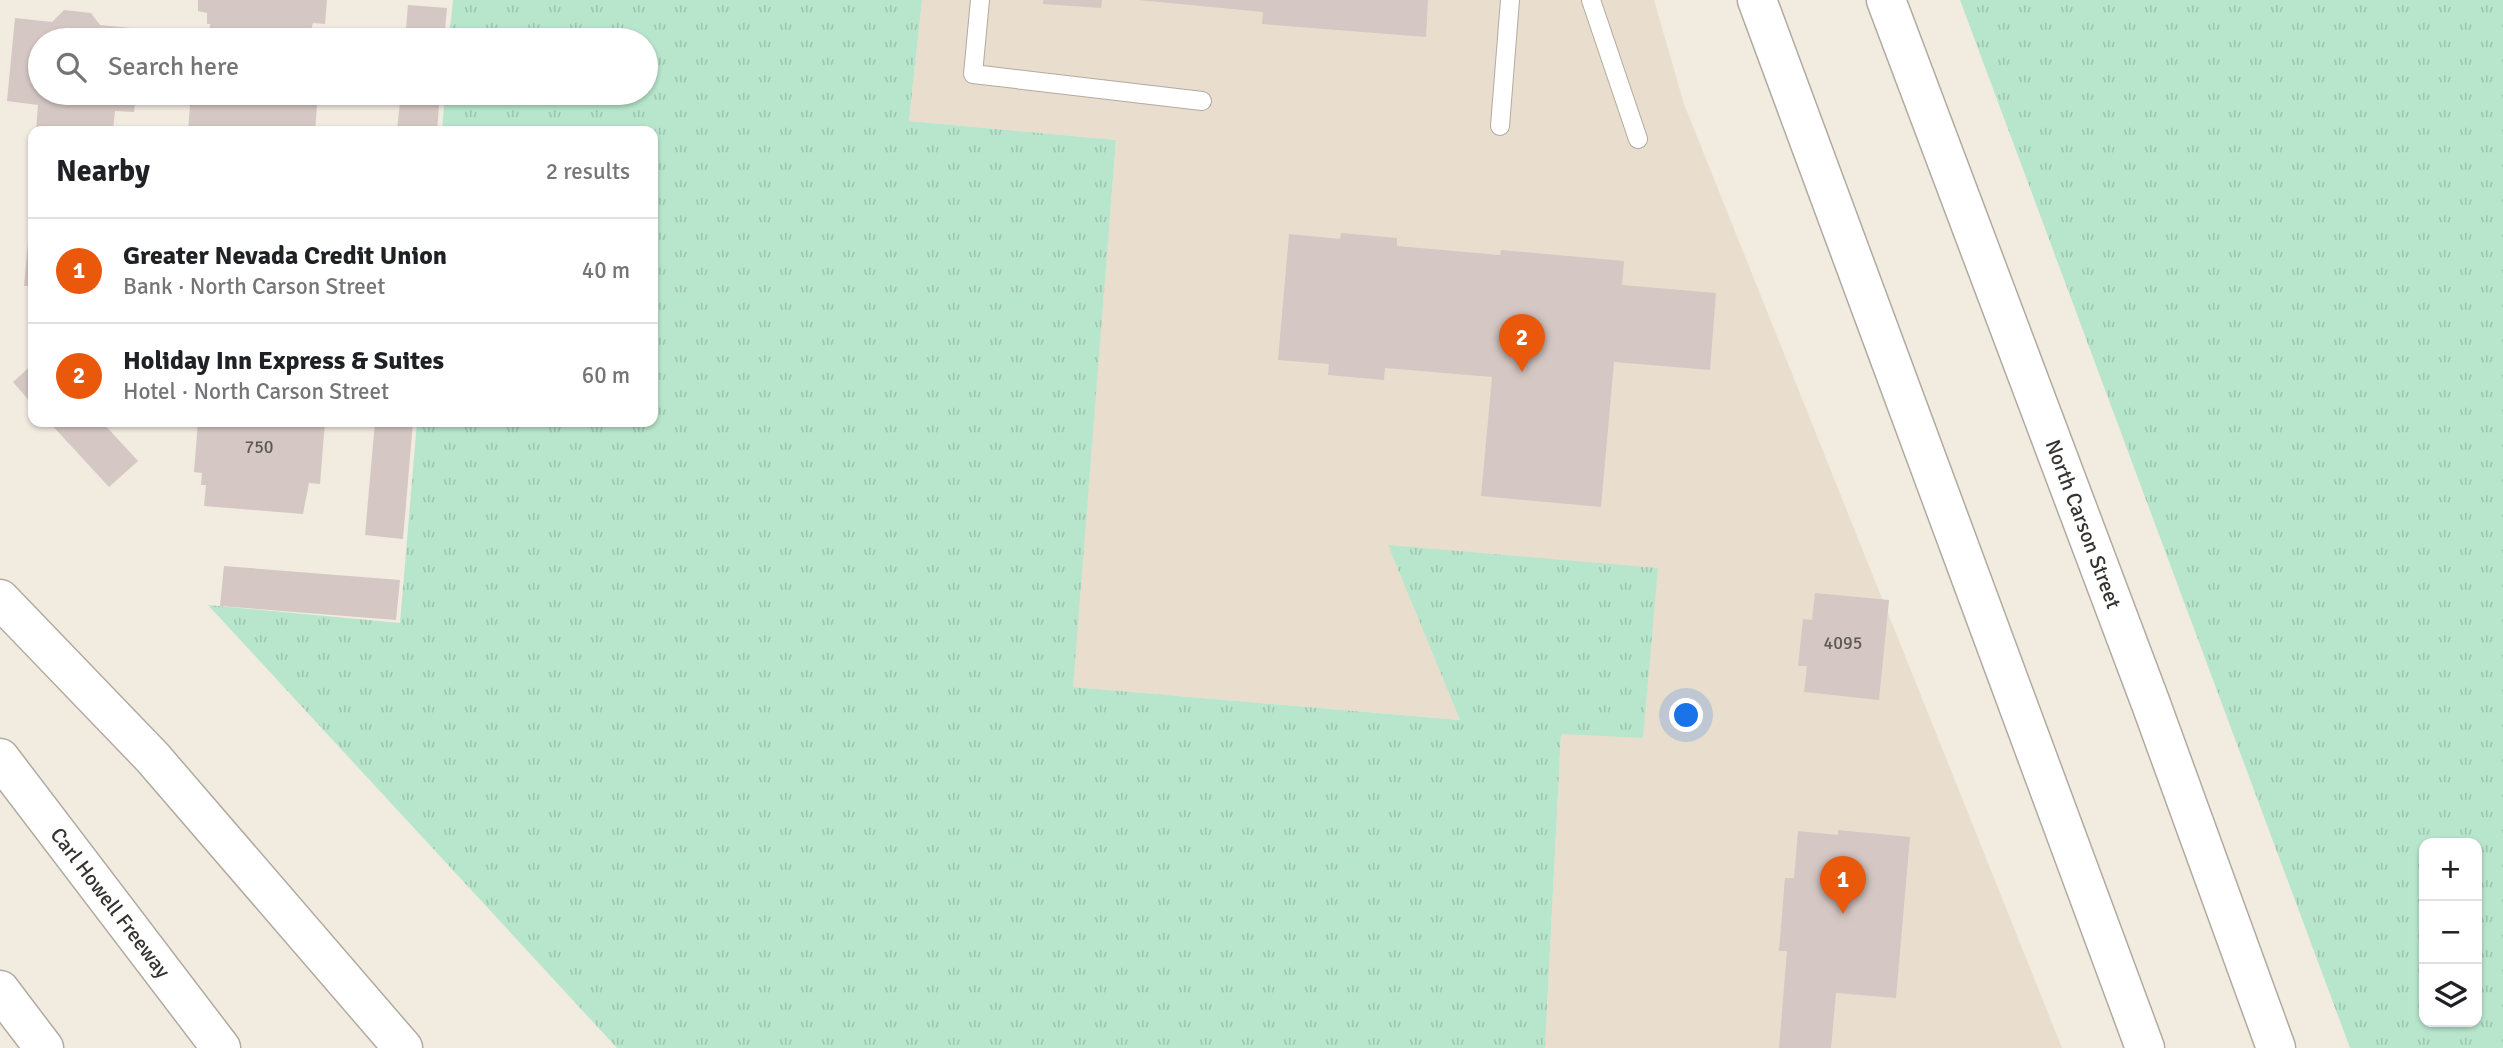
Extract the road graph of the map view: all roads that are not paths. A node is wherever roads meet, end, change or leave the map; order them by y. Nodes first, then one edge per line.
1 (979, 0) edge
2 (1510, 0) edge
3 (1591, 0) edge
4 (1757, 0) edge
5 (1886, 0) edge
6 (1202, 101) dead end
7 (1500, 126) dead end
8 (1638, 139) dead end
9 (0, 599) edge
10 (0, 758) edge
11 (0, 990) edge
12 (44, 1048) edge
13 (221, 1048) edge
14 (403, 1048) edge
15 (2145, 1048) edge
16 (2276, 1048) edge

1 - 6 lane
2 - 7 lane
3 - 8 lane
4 - 15 main road
5 - 16 main road, North Carson Street
9 - 14 main road
10 - 13 main road, Carl Howell Freeway
11 - 12 main road

